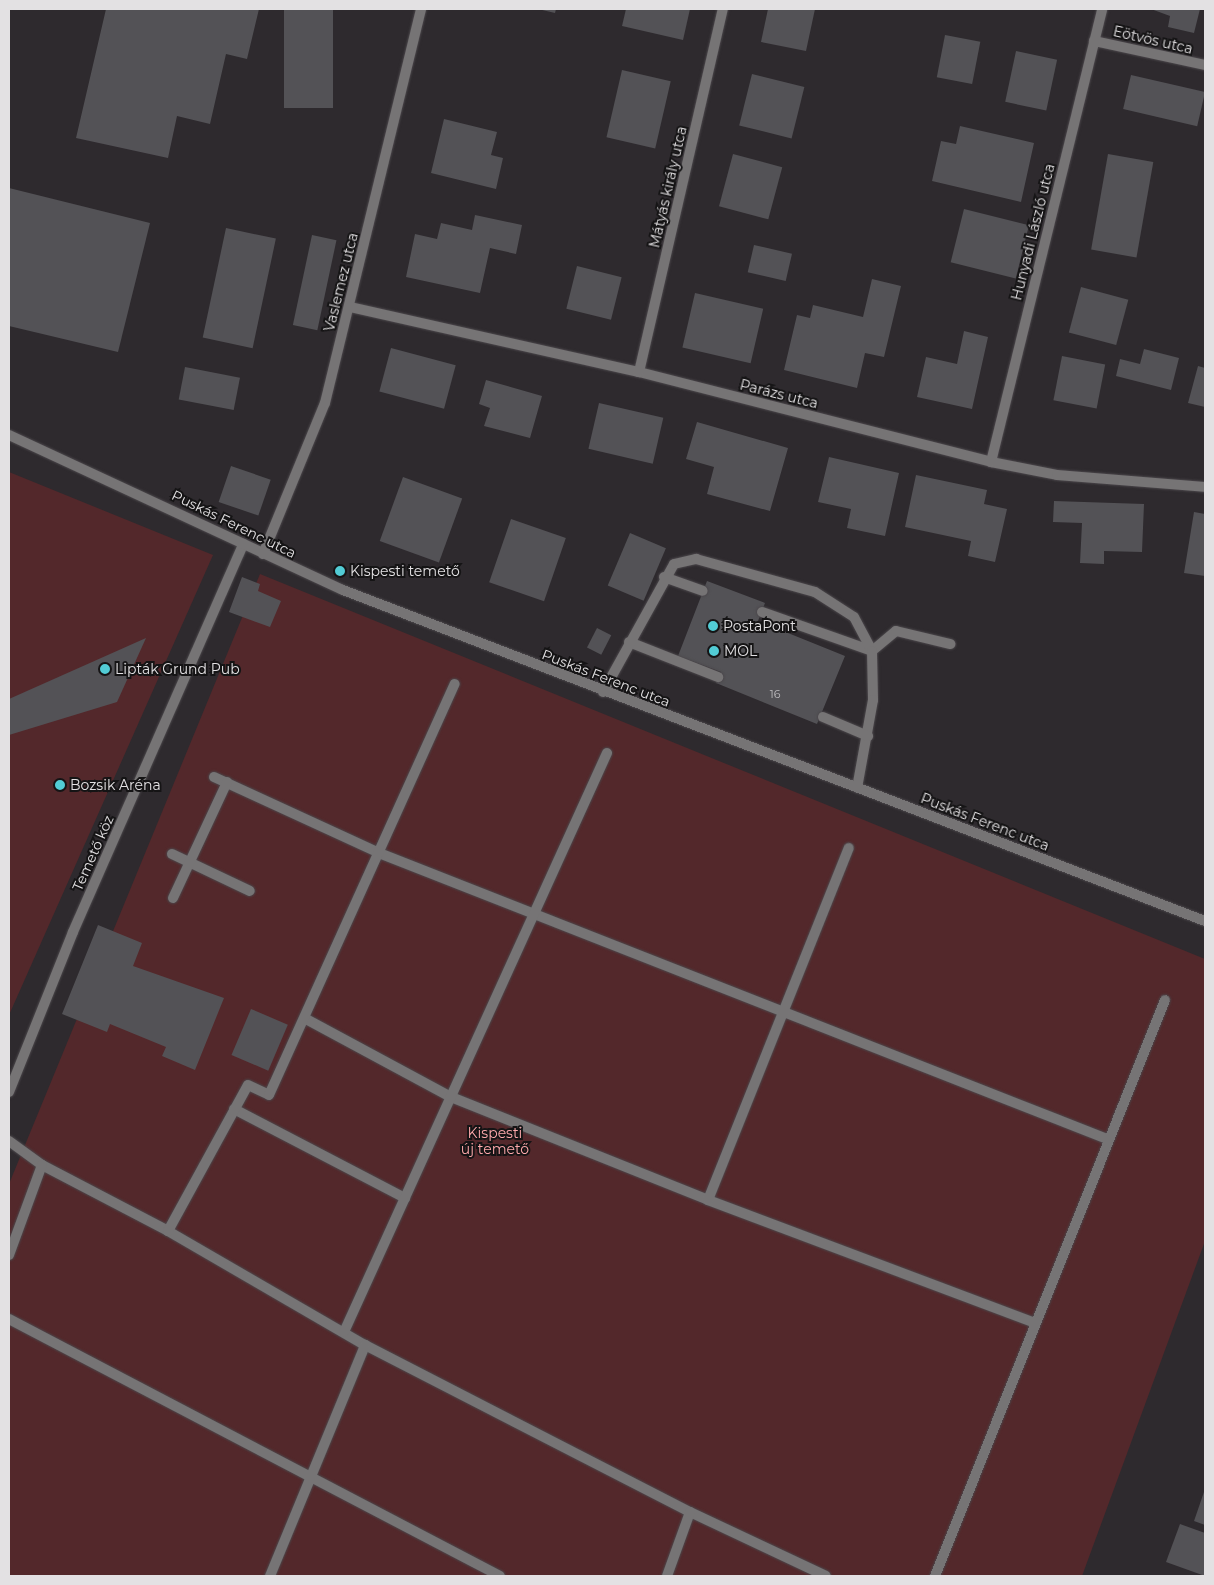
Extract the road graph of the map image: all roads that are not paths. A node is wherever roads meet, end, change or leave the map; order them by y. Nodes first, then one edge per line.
1 (421, 9) edge
2 (723, 9) edge
3 (1102, 9) edge
4 (1094, 41) junction
5 (1205, 66) edge
6 (350, 307) junction
7 (640, 372) junction
8 (9, 435) edge
9 (991, 462) junction
10 (1205, 487) edge
11 (243, 544) junction
12 (263, 554) junction
13 (664, 577) junction
14 (703, 591) dead end
15 (762, 612) dead end
16 (629, 642) junction
17 (950, 644) dead end
18 (872, 651) junction
19 (718, 677) dead end
20 (455, 684) dead end
21 (603, 692) junction
22 (823, 717) dead end
23 (868, 736) junction
24 (607, 753) dead end
25 (214, 777) dead end
26 (227, 782) junction
27 (857, 788) junction
28 (850, 848) dead end
29 (379, 853) junction
30 (172, 854) dead end
31 (191, 862) junction
32 (250, 891) dead end
33 (173, 898) dead end
34 (534, 914) junction
35 (1205, 921) edge
36 (1165, 1000) dead end
37 (787, 1012) junction
38 (306, 1019) junction
39 (9, 1092) edge
40 (451, 1097) junction
41 (234, 1109) junction
42 (1107, 1139) junction
43 (9, 1141) edge
44 (42, 1165) junction
45 (405, 1198) junction
46 (708, 1200) junction
47 (168, 1231) junction
48 (9, 1255) edge
49 (9, 1319) edge
50 (1033, 1322) junction
51 (344, 1332) junction
52 (365, 1345) junction
53 (311, 1477) junction
54 (690, 1512) junction
55 (270, 1576) edge
56 (500, 1576) edge
57 (667, 1576) edge
58 (826, 1576) edge
59 (935, 1576) edge

1 - 6 street, Vaslemez utca
2 - 7 street, Mátyás király utca
3 - 4 street, Hunyadi László utca
4 - 5 street, Eötvös utca
4 - 9 street, Hunyadi László utca
6 - 7 street, Parázs utca
6 - 12 street, Vaslemez utca
7 - 9 street, Parázs utca
8 - 11 street, Puskás Ferenc utca
9 - 10 street, Parázs utca
11 - 12 street, Puskás Ferenc utca
11 - 39 street, Temető köz
12 - 21 street, Puskás Ferenc utca
13 - 14 street
13 - 16 street
13 - 18 street
15 - 18 street
16 - 19 street
16 - 21 street
17 - 18 street
18 - 23 street
20 - 29 street
21 - 27 street, Puskás Ferenc utca
22 - 23 street
23 - 27 street
24 - 34 street
25 - 26 street
26 - 29 street
26 - 31 street
27 - 35 street, Puskás Ferenc utca
28 - 37 street
29 - 34 street
29 - 38 street
30 - 31 street
31 - 32 street
31 - 33 street
34 - 37 street
34 - 40 street
36 - 42 street
37 - 42 street
37 - 46 street
38 - 40 street
38 - 41 street
40 - 45 street
40 - 46 street
41 - 45 street
41 - 47 street
42 - 50 street
43 - 44 street
44 - 47 street
44 - 48 street
45 - 51 street
46 - 50 street
47 - 51 street
49 - 53 street
50 - 59 street
51 - 52 street
52 - 53 street
52 - 54 street
53 - 55 street
53 - 56 street
54 - 57 street
54 - 58 street

